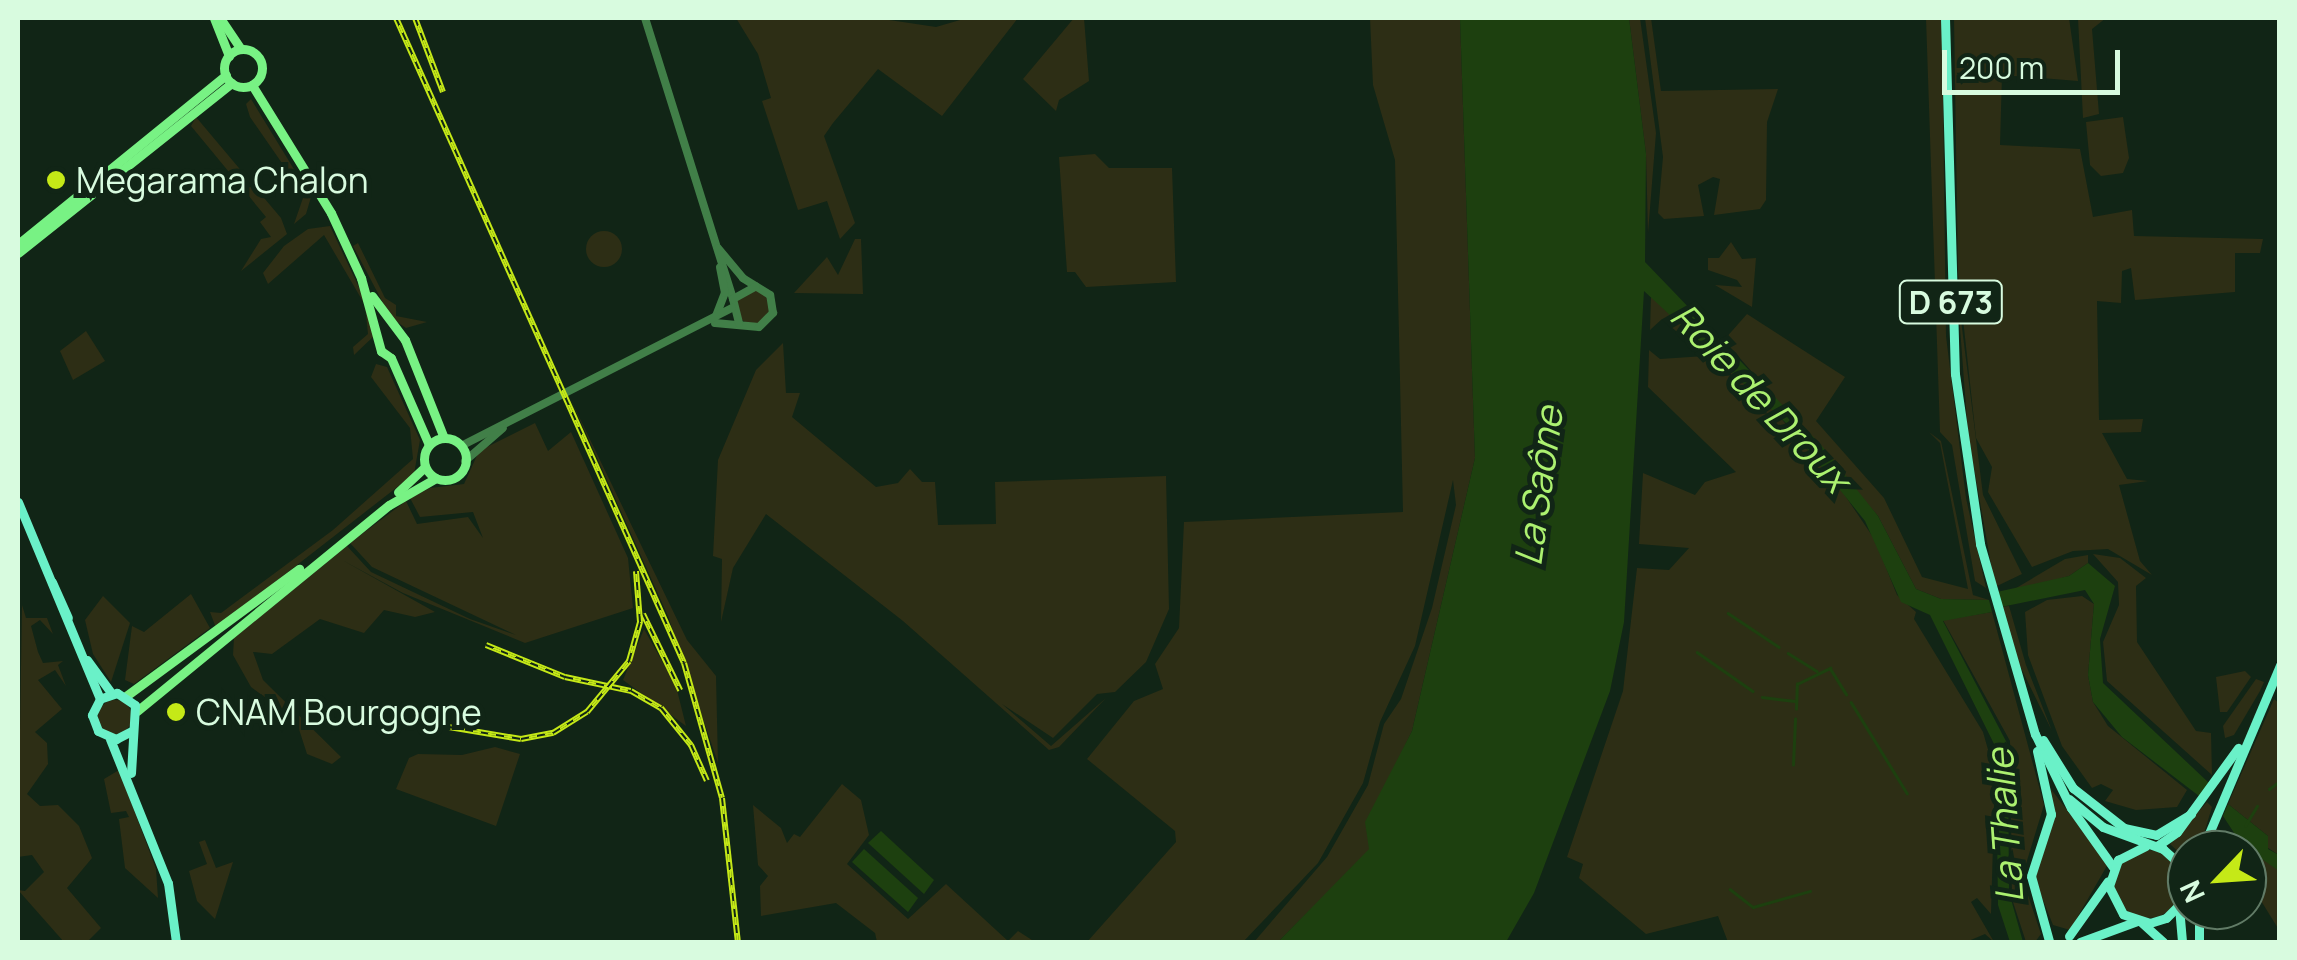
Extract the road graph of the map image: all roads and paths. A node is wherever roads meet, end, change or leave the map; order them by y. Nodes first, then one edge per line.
1 (217, 18) edge
2 (645, 18) edge
3 (1946, 18) edge
4 (241, 50) junction
5 (229, 56) junction
6 (229, 79) junction
7 (252, 85) junction
8 (106, 173) junction
9 (90, 197) junction
10 (714, 242) junction
11 (18, 249) edge
12 (720, 263) junction
13 (361, 278) junction
14 (756, 286) junction
15 (732, 304) junction
16 (739, 323) junction
17 (706, 326) junction
18 (395, 332) junction
19 (380, 340) junction
20 (405, 350) junction
21 (391, 358) junction
22 (522, 414) junction
23 (444, 438) junction
24 (429, 445) junction
25 (461, 446) junction
26 (466, 461) junction
27 (425, 467) junction
28 (436, 478) junction
29 (18, 502) edge
30 (42, 567) junction
31 (2280, 665) edge
32 (112, 694) junction
33 (126, 696) junction
34 (2023, 698) junction
35 (100, 699) junction
36 (137, 710) junction
37 (132, 731) junction
38 (2248, 733) junction
39 (2035, 734) junction
40 (110, 738) junction
41 (2237, 762) junction
42 (2066, 797) junction
43 (137, 800) junction
44 (2192, 814) junction
45 (2210, 830) edge
46 (2212, 830) edge
47 (2151, 846) junction
48 (2167, 854) edge
49 (2114, 867) junction
50 (2110, 878) junction
51 (2167, 916) edge
52 (2139, 922) junction
53 (2075, 940) edge
54 (176, 942) edge
55 (2049, 942) edge
56 (2162, 942) edge

1 - 4 main road
1 - 5 main road
2 - 10 street
3 - 34 main road, D 673
4 - 5 main road
4 - 7 main road
5 - 6 main road
6 - 7 main road
6 - 8 main road
6 - 9 main road
7 - 13 main road
8 - 9 main road
8 - 11 main road
9 - 11 main road
10 - 12 street
10 - 14 street
12 - 15 street
12 - 17 street
13 - 18 main road
13 - 19 main road
14 - 15 street
14 - 16 street
15 - 16 street
15 - 17 street
16 - 17 street
17 - 22 street
18 - 19 main road
18 - 20 main road
19 - 21 main road
20 - 21 main road
20 - 23 main road
21 - 24 main road
22 - 25 street
22 - 26 street
23 - 24 main road
23 - 25 main road
24 - 27 main road
25 - 26 main road
26 - 28 main road
27 - 28 main road
27 - 33 main road
28 - 36 main road
29 - 30 main road
30 - 32 main road
30 - 35 main road
31 - 38 main road
32 - 33 main road
32 - 35 main road
33 - 36 main road
34 - 39 main road, D 673
34 - 44 main road
35 - 40 main road
36 - 37 main road
37 - 40 main road
37 - 43 main road
38 - 41 main road
38 - 44 main road
39 - 42 main road, D 673
39 - 55 main road
40 - 43 main road
41 - 45 main road
41 - 46 main road
42 - 47 main road, D 673
42 - 49 main road, D 673
43 - 54 main road
44 - 47 main road
47 - 48 main road
47 - 49 main road
49 - 50 main road
50 - 52 main road
50 - 53 main road
51 - 52 main road
52 - 53 main road
52 - 56 main road
53 - 55 main road

